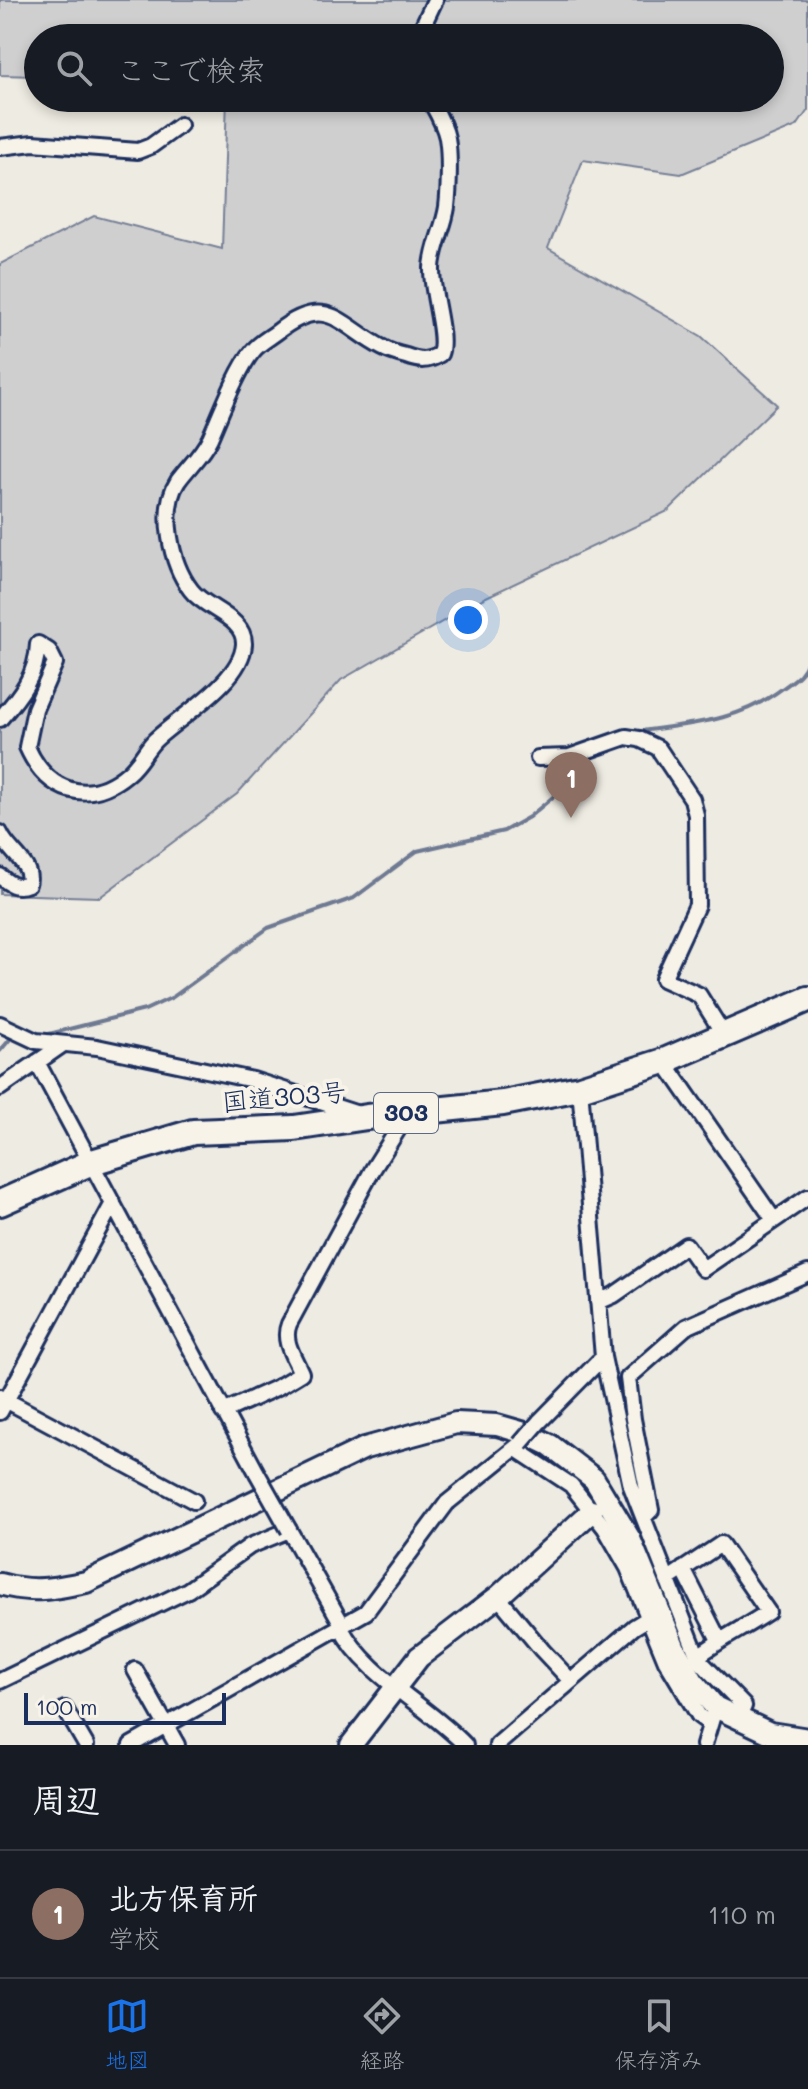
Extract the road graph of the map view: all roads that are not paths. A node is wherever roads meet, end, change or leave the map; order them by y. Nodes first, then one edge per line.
1 (435, 0) edge
2 (424, 24) edge
3 (437, 112) edge
4 (180, 125) dead end
5 (0, 147) edge
6 (0, 719) edge
7 (538, 758) dead end
8 (0, 833) edge
9 (0, 876) edge
10 (808, 999) edge
11 (0, 1024) edge
12 (724, 1035) junction
13 (62, 1045) junction
14 (664, 1061) junction
15 (37, 1062) junction
16 (0, 1088) edge
17 (580, 1088) junction
18 (402, 1113) junction
19 (367, 1117) junction
20 (92, 1162) junction
21 (808, 1197) edge
22 (0, 1203) edge
23 (113, 1203) junction
24 (774, 1220) junction
25 (808, 1273) edge
26 (598, 1302) junction
27 (603, 1357) junction
28 (2, 1403) edge
29 (223, 1412) junction
30 (518, 1446) junction
31 (194, 1501) dead end
32 (592, 1511) junction
33 (644, 1517) junction
34 (289, 1530) junction
35 (683, 1569) junction
36 (667, 1580) junction
37 (0, 1584) edge
38 (498, 1597) junction
39 (647, 1619) junction
40 (342, 1627) junction
41 (719, 1640) junction
42 (697, 1657) junction
43 (135, 1670) dead end
44 (0, 1681) edge
45 (571, 1681) junction
46 (396, 1686) junction
47 (65, 1709) dead end
48 (712, 1715) junction
49 (738, 1719) junction
50 (166, 1726) junction
51 (518, 1738) edge
52 (808, 1739) edge
53 (86, 1745) edge
54 (131, 1745) edge
55 (177, 1745) edge
56 (351, 1745) edge
57 (465, 1745) edge
58 (497, 1745) edge
59 (704, 1745) edge

1 - 2 street
3 - 6 street
4 - 5 street
7 - 12 street
8 - 9 street
10 - 12 highway, 国道303号 / 303
11 - 13 street
12 - 14 highway, 国道303号 / 303
13 - 15 street
13 - 19 street
14 - 17 highway, 国道303号 / 303
14 - 24 street
15 - 16 street
15 - 20 street
17 - 18 highway, 国道303号 / 303
17 - 26 street
18 - 19 highway, 国道303号 / 303
18 - 29 street
19 - 20 highway, 国道303号 / 303
20 - 22 highway, 国道303号 / 303
20 - 23 street
21 - 24 street
23 - 28 street
23 - 29 street
24 - 26 street
25 - 33 street
26 - 27 street
27 - 30 street, bridge
27 - 33 street
28 - 31 street
29 - 34 street, bridge
30 - 32 street
30 - 40 street
32 - 38 street
32 - 39 street
33 - 36 street
34 - 40 street
34 - 44 street
35 - 36 street
35 - 41 street
35 - 41 street
36 - 42 street
37 - 48 street
38 - 45 street
38 - 46 street
39 - 45 street
39 - 48 street
40 - 46 street
40 - 50 street
41 - 42 street
42 - 49 street
43 - 50 street
45 - 51 street
46 - 56 street
46 - 57 street
47 - 53 street
48 - 49 street
48 - 59 street
49 - 52 street
50 - 54 street
50 - 55 street
51 - 58 street

